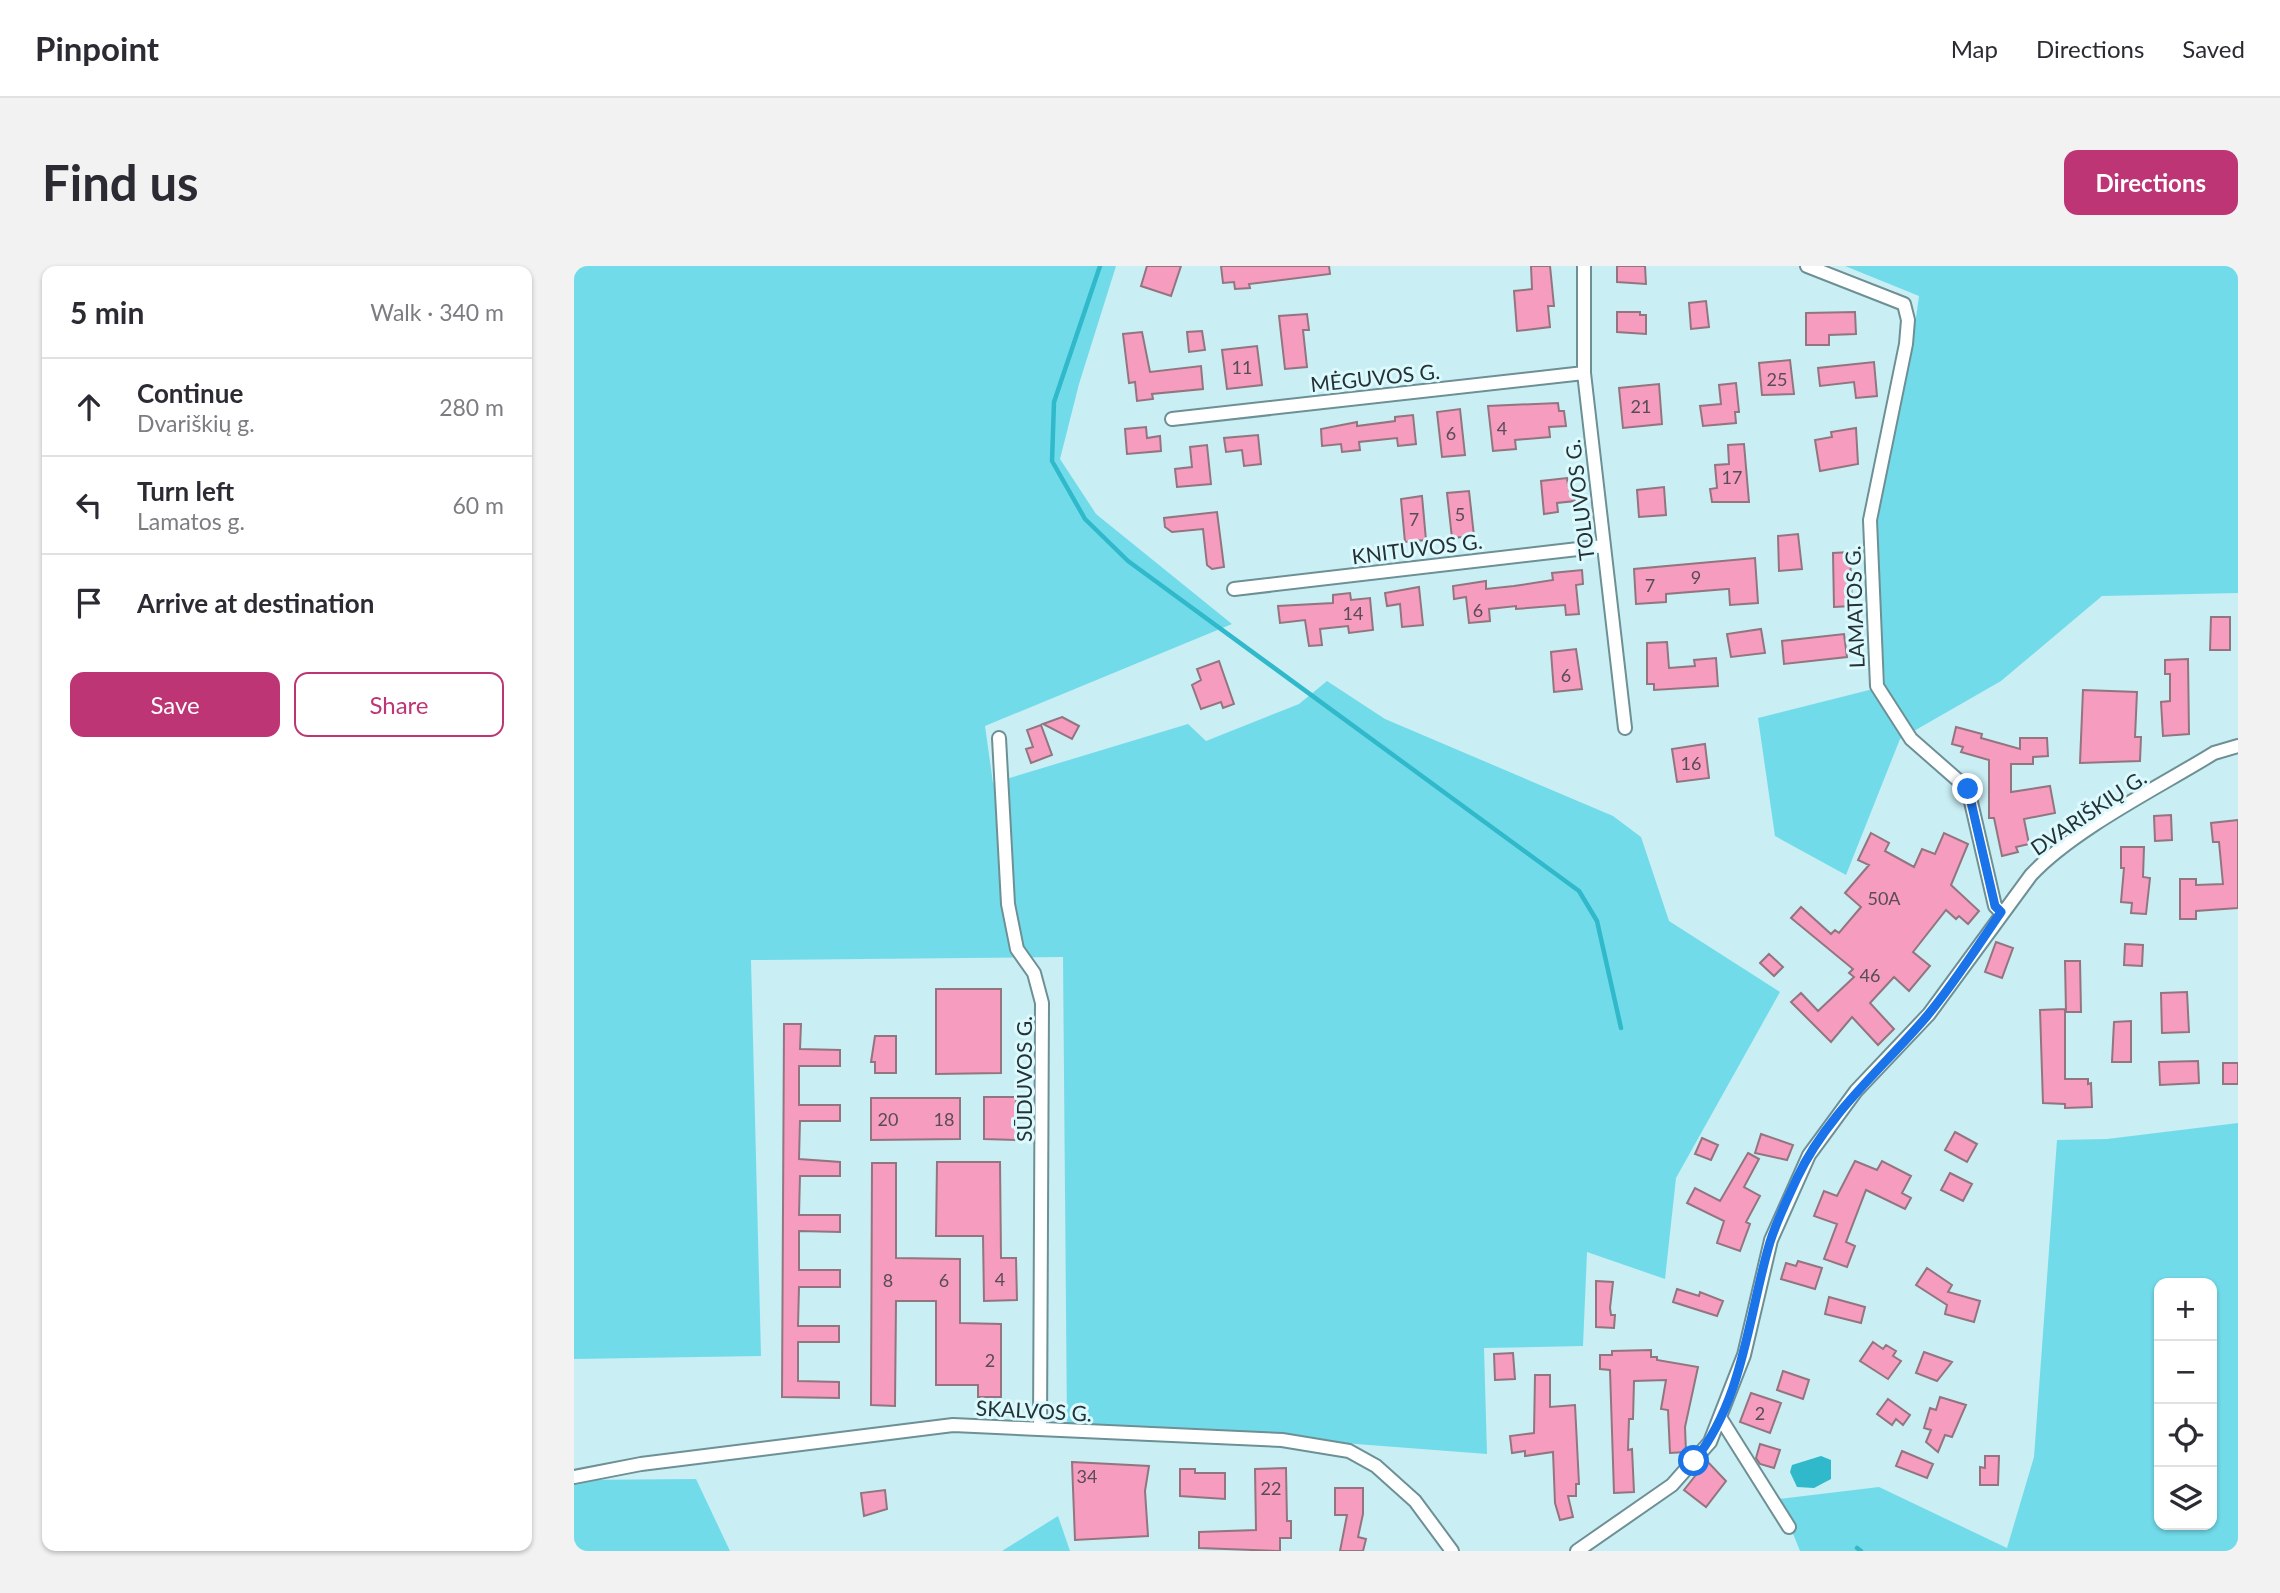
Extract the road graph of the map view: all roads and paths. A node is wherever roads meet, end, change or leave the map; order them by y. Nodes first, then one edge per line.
1 (1584, 266) edge
2 (1807, 266) edge
3 (1584, 373) junction
4 (1172, 419) dead end
5 (1604, 546) junction
6 (1234, 589) dead end
7 (1625, 728) dead end
8 (999, 738) dead end
9 (2238, 746) edge
10 (2001, 912) junction
11 (1721, 1419) junction
12 (1040, 1429) junction
13 (574, 1477) edge
14 (1789, 1527) dead end
15 (1452, 1551) edge
16 (1577, 1551) edge

1 - 3 street, TOLUVOS G.
2 - 10 street, LAMATOS G.
3 - 4 street, MĖGUVOS G.
3 - 5 street, TOLUVOS G.
5 - 6 street, KNITUVOS G.
5 - 7 street, TOLUVOS G.
8 - 12 street, SŪDUVOS G.
9 - 10 street, DVARIŠKIŲ G.
10 - 11 street, DVARIŠKIŲ G.
11 - 14 street
11 - 16 street, DVARIŠKIŲ G.
12 - 13 street, SKALVOS G.
12 - 15 street, SKALVOS G.

